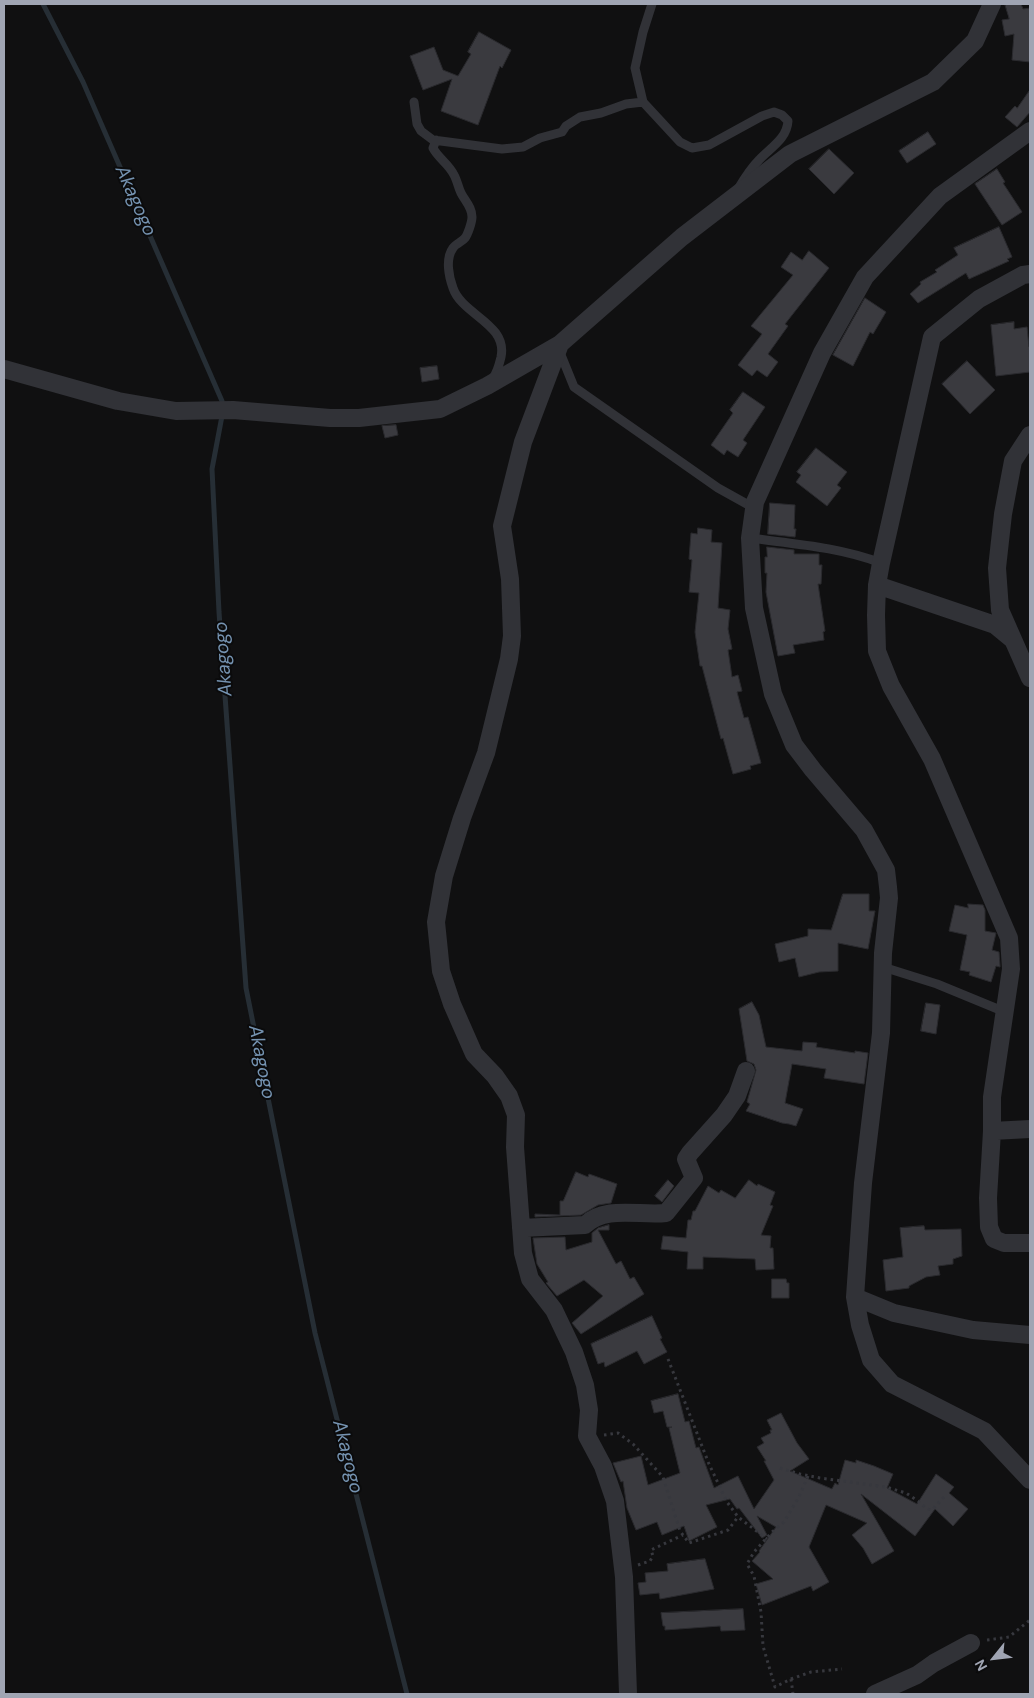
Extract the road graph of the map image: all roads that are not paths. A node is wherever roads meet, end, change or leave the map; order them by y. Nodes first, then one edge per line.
1 (652, 4) edge
2 (992, 4) edge
3 (414, 102) dead end
4 (644, 102) junction
5 (1030, 131) edge
6 (436, 140) junction
7 (733, 198) junction
8 (1030, 274) edge
9 (559, 346) junction
10 (4, 369) edge
11 (487, 386) junction
12 (1030, 435) edge
13 (754, 508) junction
14 (750, 538) junction
15 (882, 563) junction
16 (877, 585) junction
17 (998, 617) junction
18 (1030, 678) edge
19 (883, 967) junction
20 (1006, 1012) junction
21 (746, 1071) dead end
22 (1030, 1129) edge
23 (992, 1132) junction
24 (521, 1228) junction
25 (1030, 1243) edge
26 (855, 1297) junction
27 (1030, 1335) edge
28 (1030, 1480) edge
29 (971, 1643) road end
30 (628, 1694) edge
31 (874, 1694) edge

1 - 4 lane
2 - 7 street
3 - 6 lane
4 - 6 lane
4 - 7 lane
5 - 13 street
6 - 11 lane
7 - 9 street
8 - 15 street
9 - 11 street
9 - 13 lane
9 - 24 street
10 - 11 street
12 - 17 street
13 - 14 street
14 - 15 lane
14 - 19 street
15 - 16 street
16 - 17 street
16 - 20 street
17 - 18 street
19 - 20 lane
19 - 26 street
20 - 23 street
21 - 24 street
22 - 23 street
23 - 25 street
24 - 30 street
26 - 27 street
26 - 28 street
29 - 31 street

